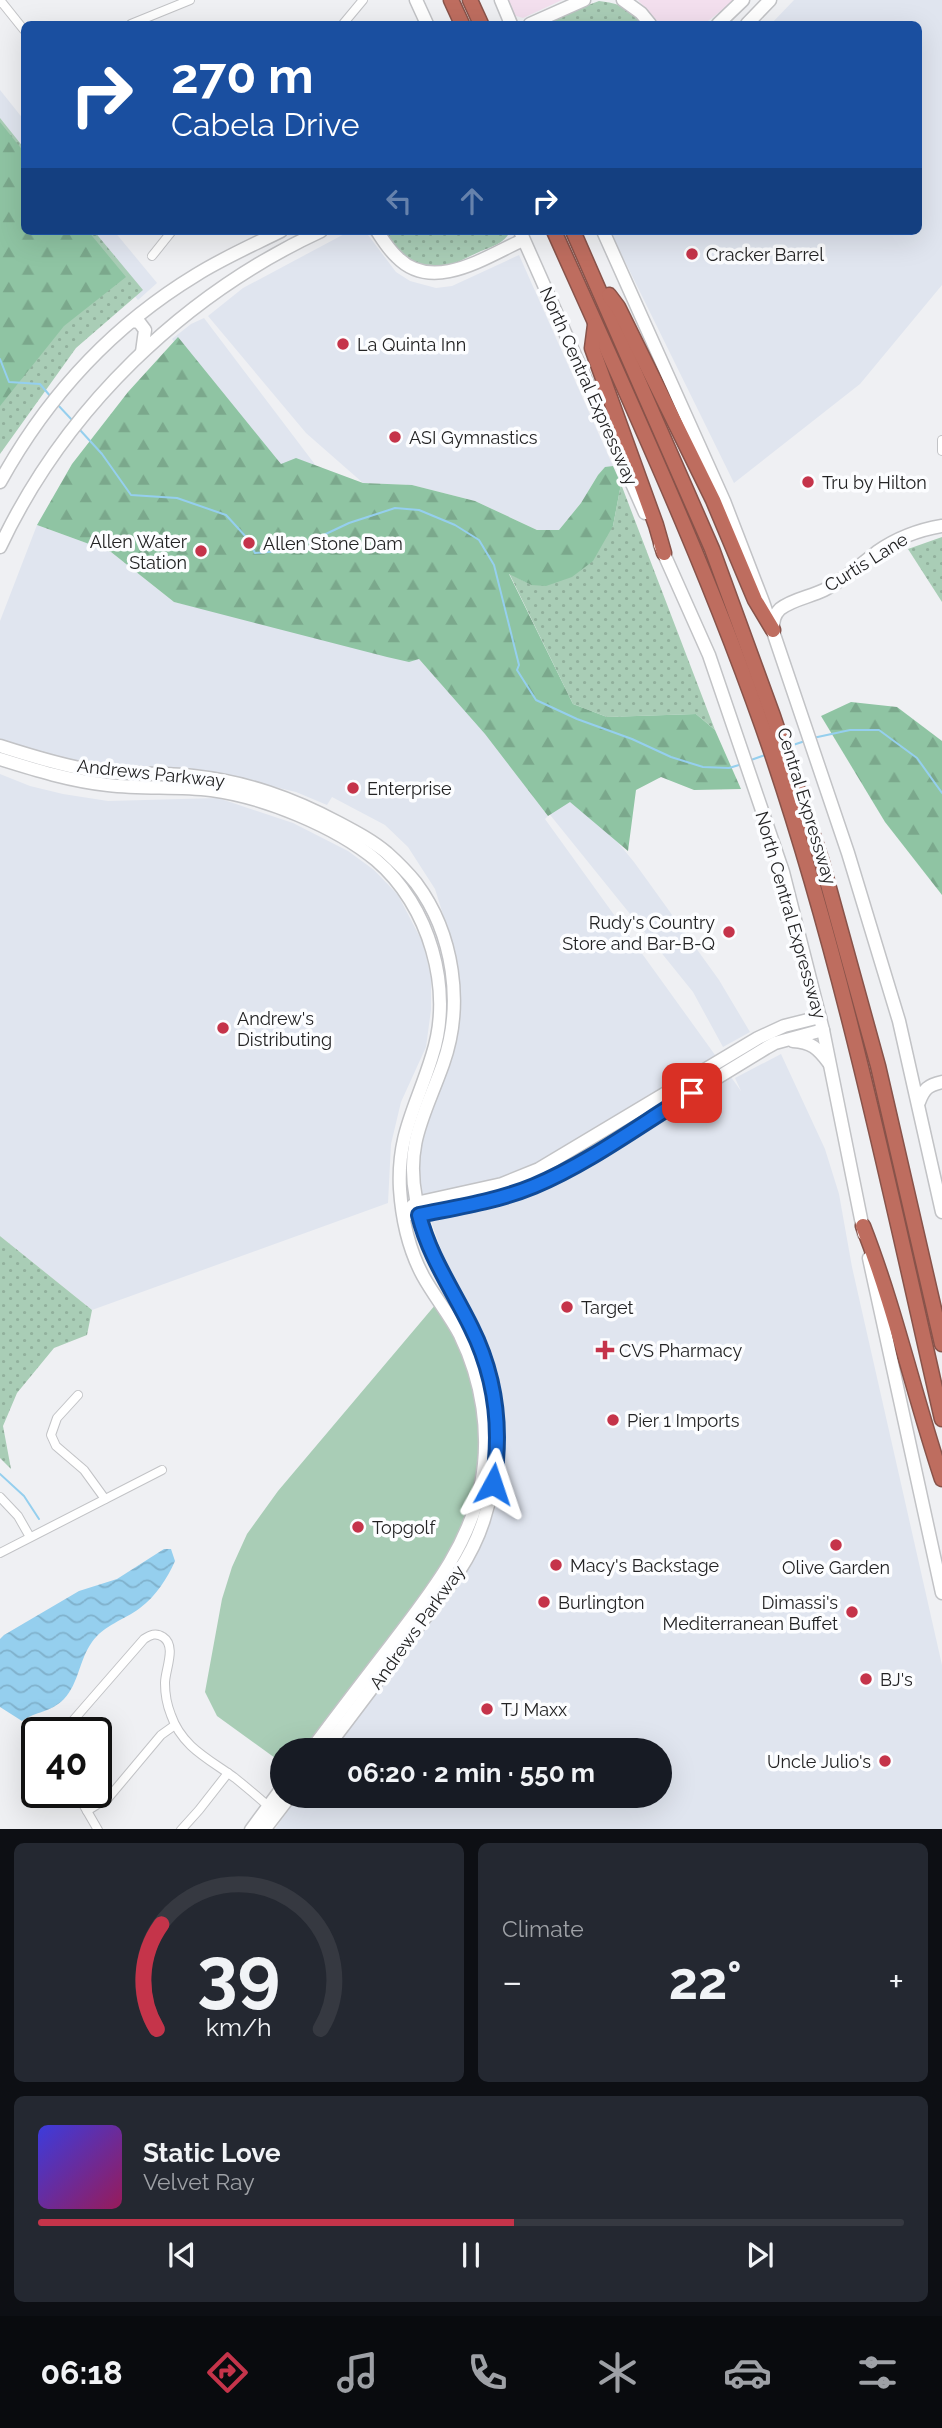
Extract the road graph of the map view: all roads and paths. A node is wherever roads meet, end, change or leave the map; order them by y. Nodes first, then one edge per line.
1 (0, 0) edge
2 (190, 0) edge
3 (363, 0) edge
4 (416, 0) edge
5 (451, 0) edge
6 (470, 0) edge
7 (501, 0) edge
8 (584, 0) edge
9 (624, 0) edge
10 (743, 0) edge
11 (770, 0) edge
12 (138, 21) edge
13 (346, 21) edge
14 (426, 21) edge
15 (461, 21) edge
16 (480, 21) edge
17 (510, 21) edge
18 (537, 21) edge
19 (648, 21) edge
20 (721, 21) edge
21 (750, 21) edge
22 (21, 26) edge
23 (169, 235) edge
24 (273, 235) edge
25 (313, 235) edge
26 (522, 235) edge
27 (556, 235) edge
28 (575, 235) edge
29 (605, 235) edge
30 (385, 237) edge
31 (152, 256) dead end
32 (219, 262) junction
33 (592, 274) junction
34 (231, 281) junction
35 (132, 320) junction
36 (595, 323) junction
37 (142, 352) junction
38 (942, 440) edge
39 (942, 451) edge
40 (0, 482) edge
41 (942, 526) edge
42 (4, 531) edge
43 (0, 547) edge
44 (664, 553) junction
45 (758, 587) junction
46 (792, 602) junction
47 (773, 630) junction
48 (767, 718) junction
49 (0, 746) edge
50 (0, 759) edge
51 (80, 774) junction
52 (788, 783) junction
53 (305, 812) junction
54 (438, 922) junction
55 (425, 928) junction
56 (440, 1006) junction
57 (822, 1023) junction
58 (786, 1040) junction
59 (831, 1065) junction
60 (911, 1069) junction
61 (942, 1074) edge
62 (436, 1080) junction
63 (942, 1082) edge
64 (919, 1102) junction
65 (418, 1209) junction
66 (942, 1212) edge
67 (404, 1213) junction
68 (863, 1226) junction
69 (942, 1345) edge
70 (78, 1395) dead end
71 (942, 1419) edge
72 (490, 1467) junction
73 (162, 1470) dead end
74 (942, 1479) edge
75 (0, 1497) edge
76 (105, 1499) junction
77 (30, 1537) junction
78 (0, 1553) edge
79 (942, 1593) edge
80 (380, 1668) junction
81 (76, 1717) edge
82 (175, 1725) junction
83 (321, 1738) edge
84 (333, 1738) edge
85 (228, 1773) junction
86 (270, 1803) edge
87 (268, 1806) junction
88 (85, 1808) edge
89 (281, 1808) edge
90 (87, 1811) junction
91 (97, 1829) edge
92 (181, 1829) edge
93 (251, 1829) edge
94 (264, 1829) edge

1 - 22 street
2 - 12 street
3 - 13 street
4 - 14 main road
5 - 15 highway
6 - 16 highway
7 - 17 main road
8 - 18 main road
9 - 19 main road
10 - 20 main road
11 - 21 main road
23 - 31 street
24 - 32 main road
25 - 34 main road
26 - 30 main road
26 - 44 main road, North Central Expressway
27 - 36 highway, Central Expressway
28 - 33 highway, Central Expressway
29 - 45 main road
32 - 34 main road
32 - 35 main road
33 - 47 highway
33 - 48 highway, Central Expressway
34 - 37 main road
35 - 37 main road
35 - 40 main road
36 - 44 highway
36 - 48 highway, Central Expressway
37 - 42 main road
38 - 39 street
41 - 46 main road, Curtis Lane
42 - 43 main road
44 - 57 main road, North Central Expressway
45 - 46 main road
45 - 47 main road
46 - 47 main road
47 - 60 main road
48 - 52 highway, Central Expressway
49 - 51 main road, Andrews Parkway
50 - 51 main road, Andrews Parkway
51 - 53 main road, Andrews Parkway
52 - 69 highway, Central Expressway
52 - 71 highway, Central Expressway
53 - 54 main road, Andrews Parkway
53 - 55 main road, Andrews Parkway
54 - 55 main road
54 - 62 main road, Andrews Parkway
55 - 56 main road, Andrews Parkway
56 - 62 main road
56 - 67 main road, Andrews Parkway
57 - 58 main road
57 - 59 main road, North Central Expressway
57 - 65 main road
58 - 59 main road
58 - 65 main road
59 - 68 main road, North Central Expressway
60 - 61 main road
60 - 64 main road
62 - 65 main road, Andrews Parkway
63 - 64 main road
64 - 66 main road
65 - 67 main road
65 - 72 main road, Andrews Parkway
67 - 72 main road, Andrews Parkway
68 - 74 highway
68 - 79 main road, North Central Expressway
70 - 76 street
72 - 80 main road, Andrews Parkway
73 - 76 street
75 - 77 street
76 - 77 street
77 - 78 street
80 - 83 main road, Andrews Parkway
80 - 84 main road, Andrews Parkway
81 - 82 street
82 - 85 street
82 - 90 street
85 - 87 street
85 - 92 street
86 - 87 main road
87 - 93 main road
88 - 90 street
89 - 94 main road
90 - 91 street

